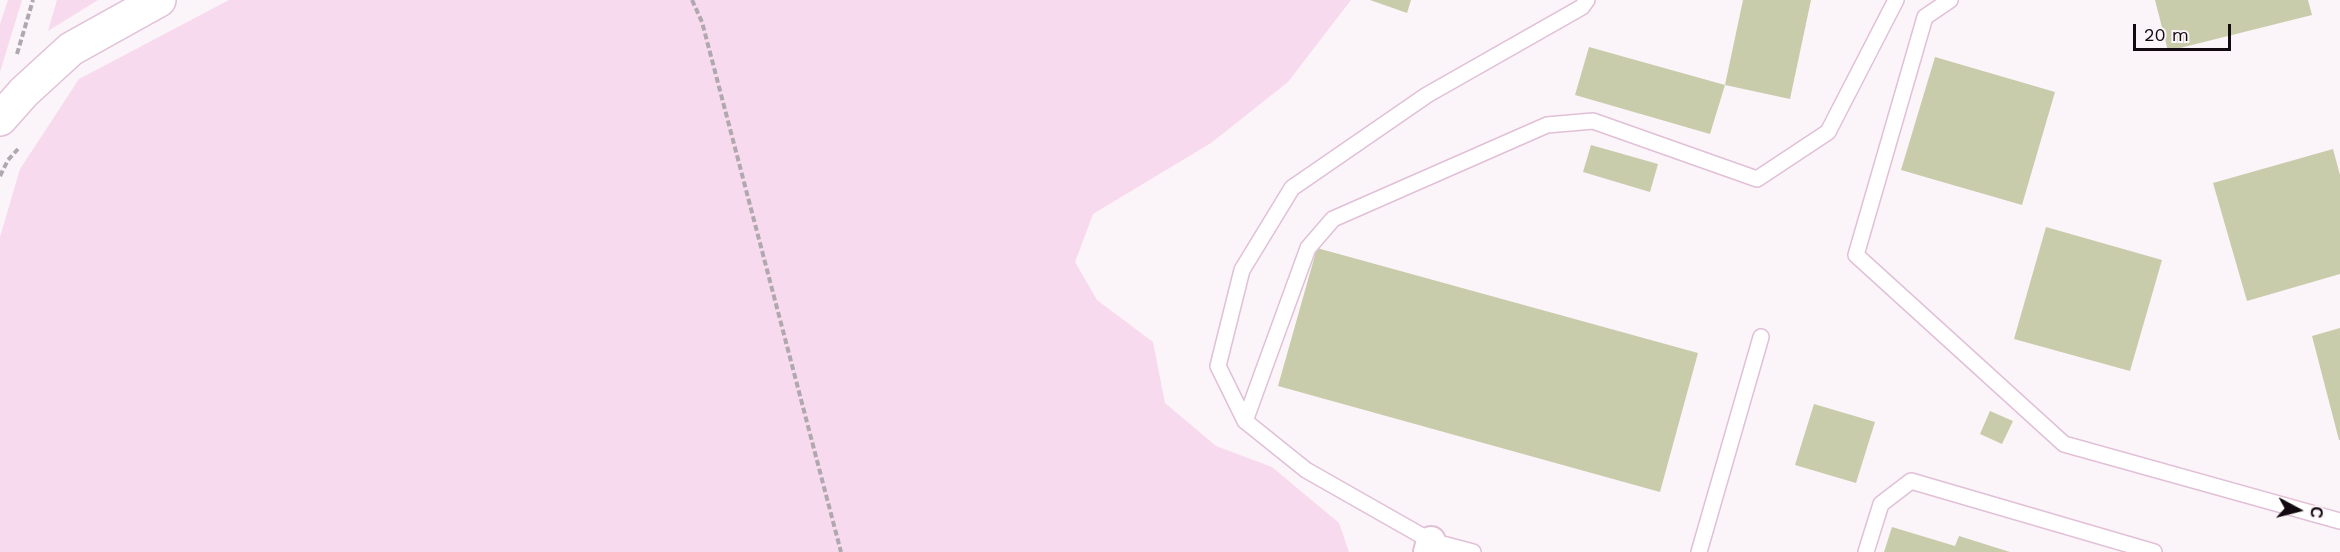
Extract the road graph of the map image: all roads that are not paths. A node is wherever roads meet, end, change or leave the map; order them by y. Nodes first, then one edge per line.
1 (159, 0) edge
2 (1587, 0) edge
3 (1896, 0) edge
4 (1950, 0) edge
5 (0, 119) edge
6 (1761, 338) dead end
7 (1245, 421) junction
8 (2340, 521) edge
9 (1429, 547) edge
10 (1473, 552) edge
11 (1699, 552) edge
12 (1866, 552) edge
13 (2154, 552) edge

1 - 5 main road
2 - 7 lane
3 - 7 lane
4 - 8 lane
6 - 11 lane
7 - 9 lane
9 - 10 lane
12 - 13 lane

